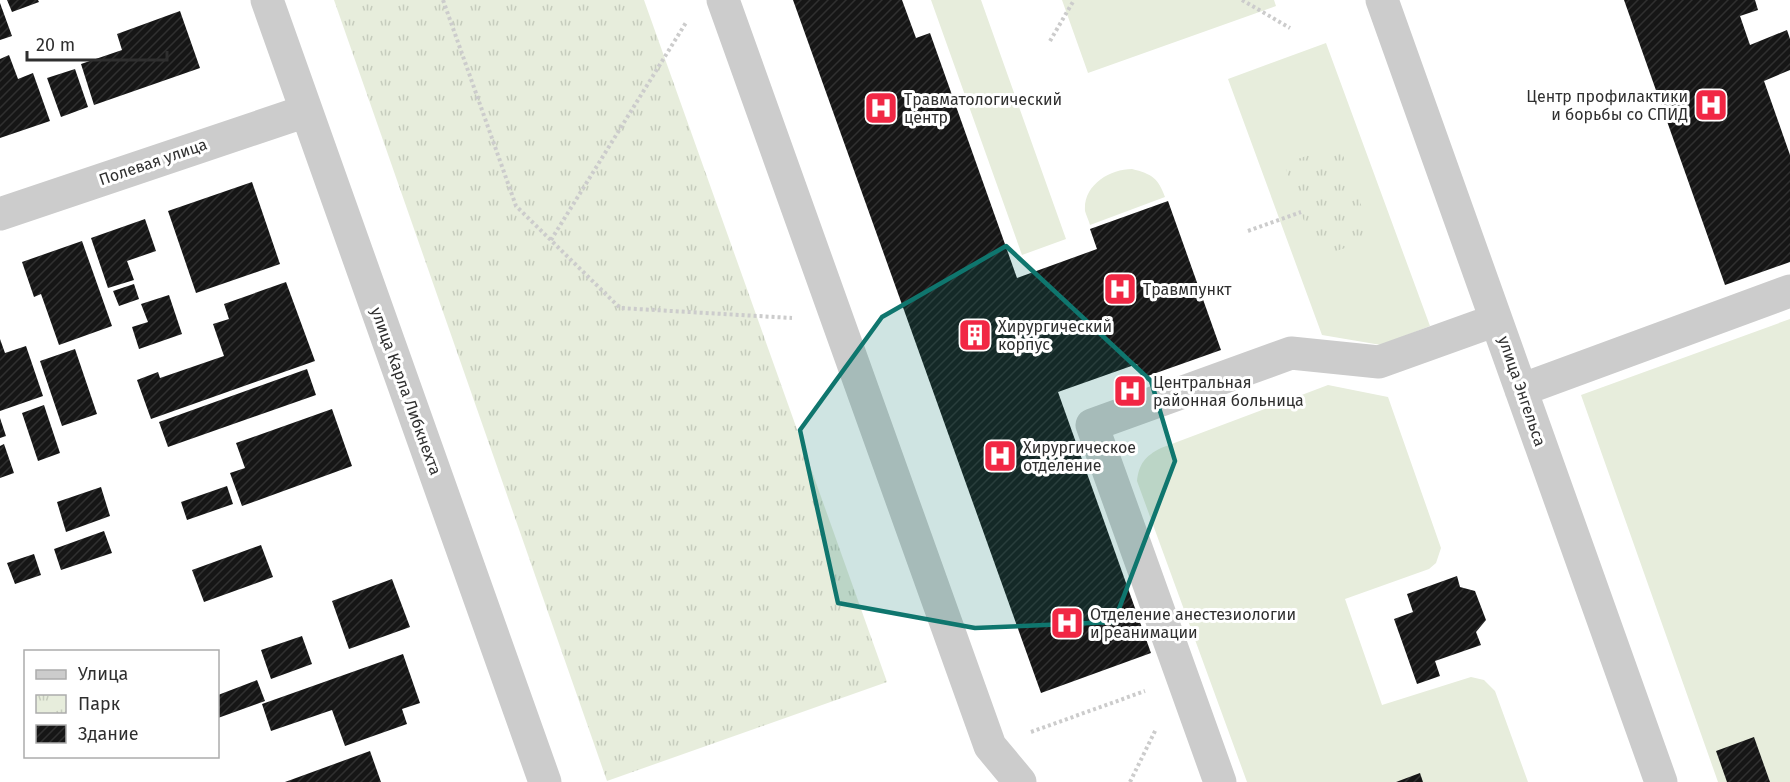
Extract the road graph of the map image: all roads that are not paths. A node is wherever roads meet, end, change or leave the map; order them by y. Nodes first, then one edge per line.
1 (267, 0) edge
2 (723, 0) edge
3 (1382, 0) edge
4 (306, 111) junction
5 (0, 214) edge
6 (1790, 291) edge
7 (1496, 320) junction
8 (1521, 390) junction
9 (545, 782) edge
10 (1020, 782) edge
11 (1220, 782) edge
12 (1661, 782) edge

1 - 4 street, улица Карла Либкнехта
2 - 10 street
3 - 7 street, улица Энгельса
4 - 5 street, Полевая улица
4 - 9 street, улица Карла Либкнехта
6 - 8 street
7 - 8 street, улица Энгельса
7 - 11 street
8 - 12 street, улица Энгельса

